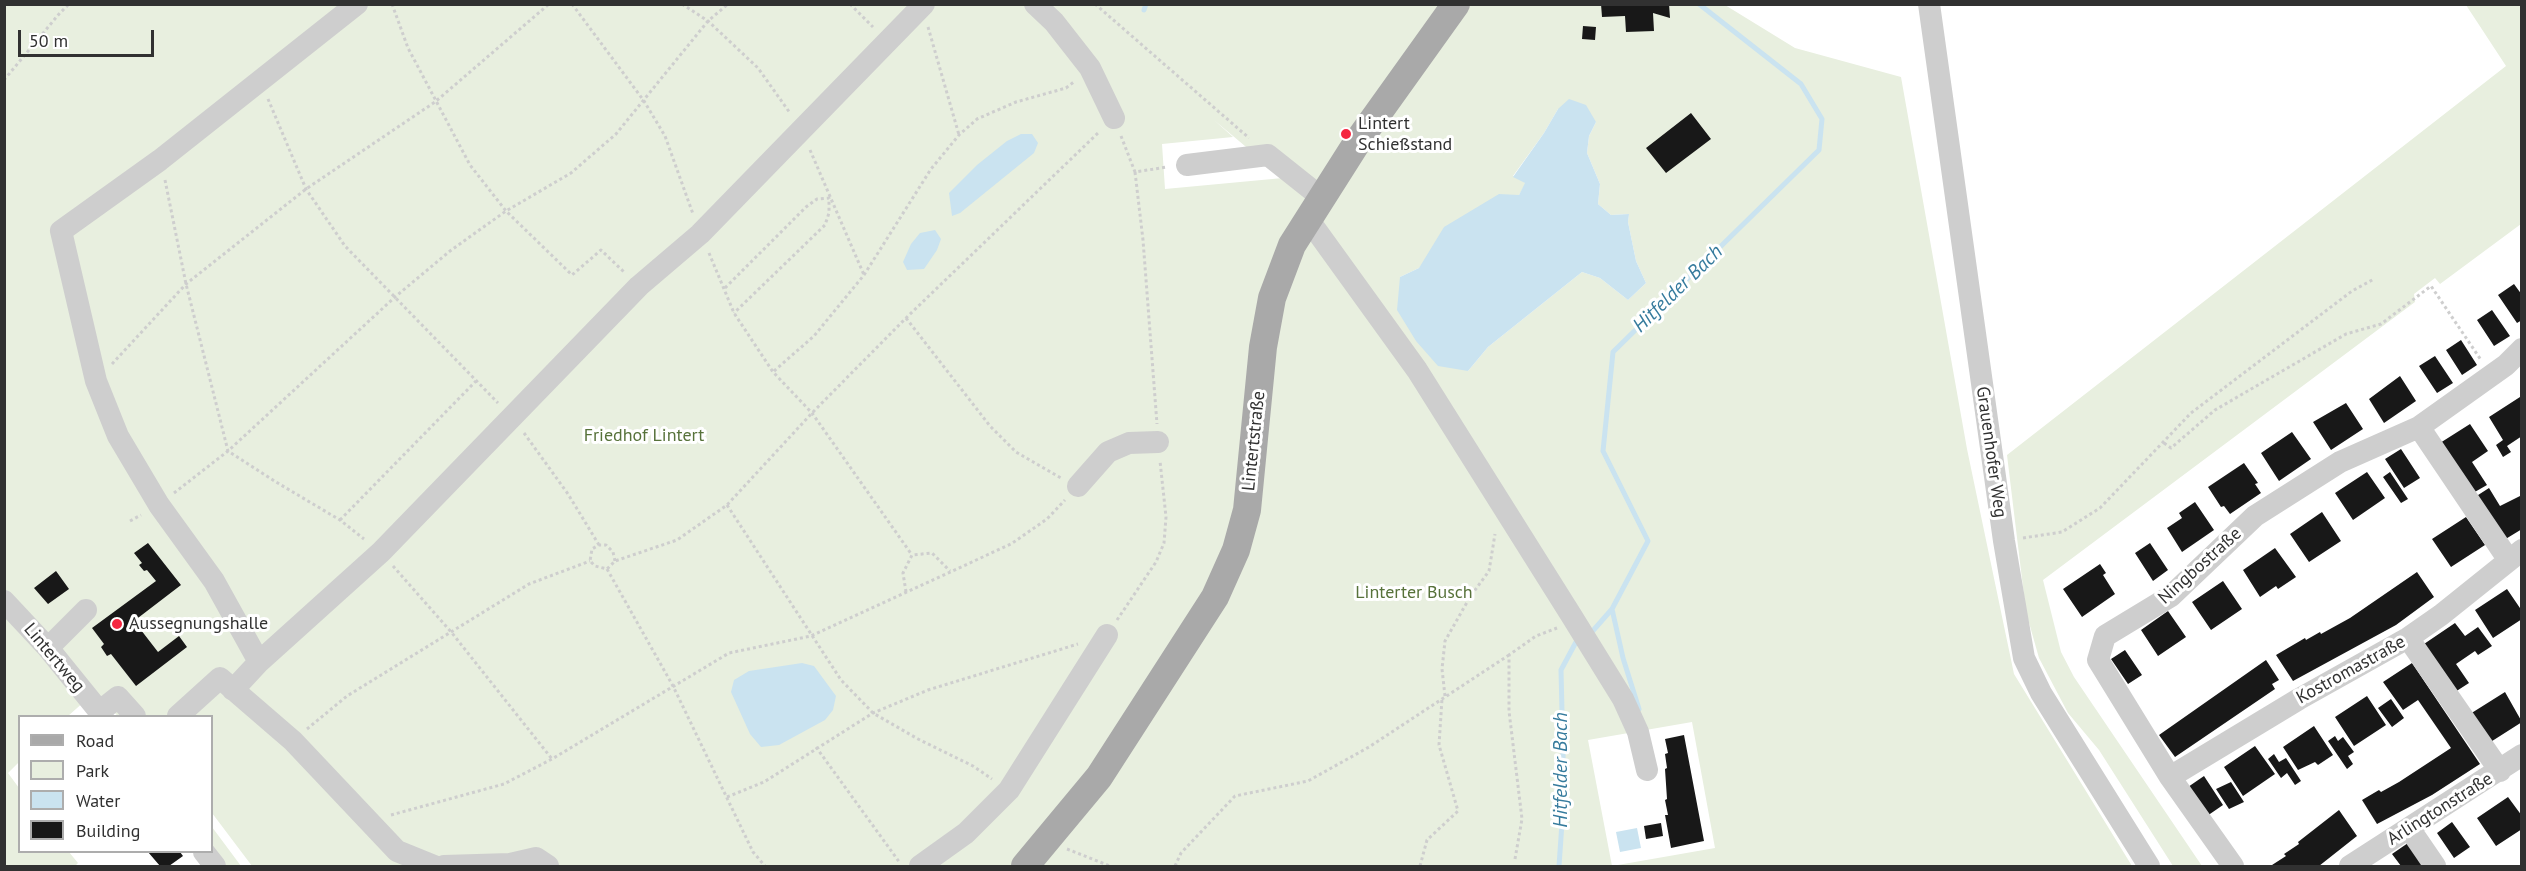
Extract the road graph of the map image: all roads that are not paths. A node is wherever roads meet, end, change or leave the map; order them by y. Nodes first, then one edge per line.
1 (357, 4) edge
2 (1035, 4) edge
3 (1456, 4) edge
4 (1929, 4) edge
5 (923, 6) edge
6 (1113, 118) road end
7 (1187, 165) road end
8 (1315, 208) junction
9 (2522, 350) edge
10 (2419, 427) junction
11 (1158, 442) road end
12 (1078, 486) road end
13 (2515, 555) edge
14 (4, 601) edge
15 (86, 610) dead end
16 (1107, 635) road end
17 (2408, 638) junction
18 (48, 648) junction
19 (260, 662) junction
20 (233, 690) junction
21 (101, 714) edge
22 (133, 715) edge
23 (180, 715) edge
24 (2522, 755) edge
25 (1647, 770) dead end
26 (2500, 771) junction
27 (2170, 777) junction
28 (2409, 828) junction
29 (205, 853) edge
30 (544, 860) edge
31 (215, 867) edge
32 (434, 867) edge
33 (444, 867) edge
34 (920, 867) edge
35 (1025, 867) edge
36 (2149, 867) edge
37 (2233, 867) edge
38 (2350, 867) edge
39 (2435, 867) edge

1 - 19 street
2 - 6 street
3 - 8 main road, Lintertstraße
4 - 36 street, Grauenhofer Weg
5 - 19 street
7 - 8 street
8 - 25 street
8 - 35 main road, Lintertstraße
9 - 10 street, Ningbostraße
10 - 13 street
10 - 27 street, Ningbostraße
11 - 12 street
13 - 17 street, Kostromastraße
14 - 18 street, Lintertweg
15 - 18 street
16 - 34 street
17 - 26 street, Arlingtonstraße
17 - 27 street, Kostromastraße
18 - 21 street, Lintertweg
19 - 20 street
20 - 23 street
20 - 32 street
21 - 22 street
24 - 26 street, Arlingtonstraße
26 - 28 street, Arlingtonstraße
27 - 37 street, Ningbostraße
28 - 38 street, Arlingtonstraße
28 - 39 street
29 - 31 street
30 - 33 street

